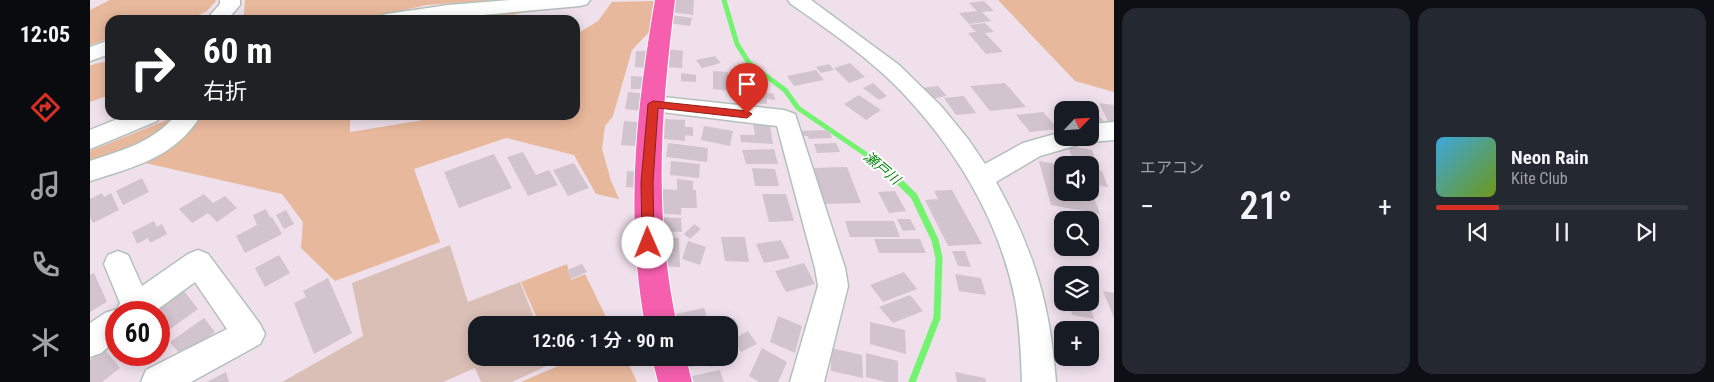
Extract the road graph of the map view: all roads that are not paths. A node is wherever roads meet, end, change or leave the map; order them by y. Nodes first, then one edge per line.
1 (230, 0) edge
2 (580, 0) edge
3 (665, 0) edge
4 (798, 0) edge
5 (221, 15) edge
6 (421, 15) edge
7 (105, 49) edge
8 (90, 54) edge
9 (653, 104) junction
10 (105, 117) edge
11 (136, 120) edge
12 (185, 120) edge
13 (90, 124) edge
14 (1114, 131) edge
15 (1099, 132) edge
16 (90, 140) edge
17 (1054, 143) edge
18 (90, 171) edge
19 (981, 178) junction
20 (118, 264) dead end
21 (125, 301) edge
22 (146, 301) edge
23 (659, 316) edge
24 (105, 331) edge
25 (90, 342) edge
26 (671, 366) edge
27 (158, 382) edge
28 (675, 382) edge
29 (807, 382) edge
30 (1040, 382) edge

1 - 5 street
2 - 6 street
3 - 9 main road
4 - 19 street
7 - 8 street
9 - 23 main road
9 - 29 street
10 - 13 street
11 - 16 street
12 - 18 street
14 - 15 street
17 - 19 street
19 - 30 street
20 - 21 street
22 - 27 street
24 - 25 street
26 - 28 main road

